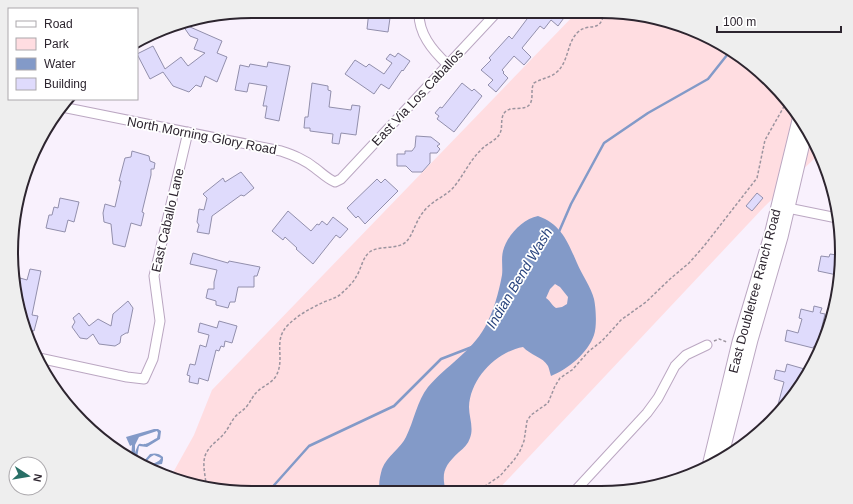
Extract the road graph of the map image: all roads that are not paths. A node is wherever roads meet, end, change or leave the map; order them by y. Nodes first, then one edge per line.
1 (418, 18) edge
2 (491, 18) edge
3 (447, 64) junction
4 (67, 109) edge
5 (798, 126) edge
6 (188, 132) junction
7 (804, 136) edge
8 (335, 182) joint
9 (783, 207) junction
10 (832, 217) edge
11 (739, 344) junction
12 (707, 345) road end
13 (44, 359) edge
14 (721, 453) edge
15 (711, 459) edge
16 (580, 486) edge

1 - 3 street
2 - 3 street, East Via Los Caballos
3 - 8 street, East Via Los Caballos
4 - 6 street, North Morning Glory Road
5 - 9 main road, East Doubletree Ranch Road
6 - 8 street, North Morning Glory Road
6 - 13 street, East Caballo Lane
7 - 9 main road, East Doubletree Ranch Road
9 - 10 street
9 - 11 main road, East Doubletree Ranch Road
11 - 14 main road, East Doubletree Ranch Road
11 - 15 main road, East Doubletree Ranch Road
12 - 16 street

